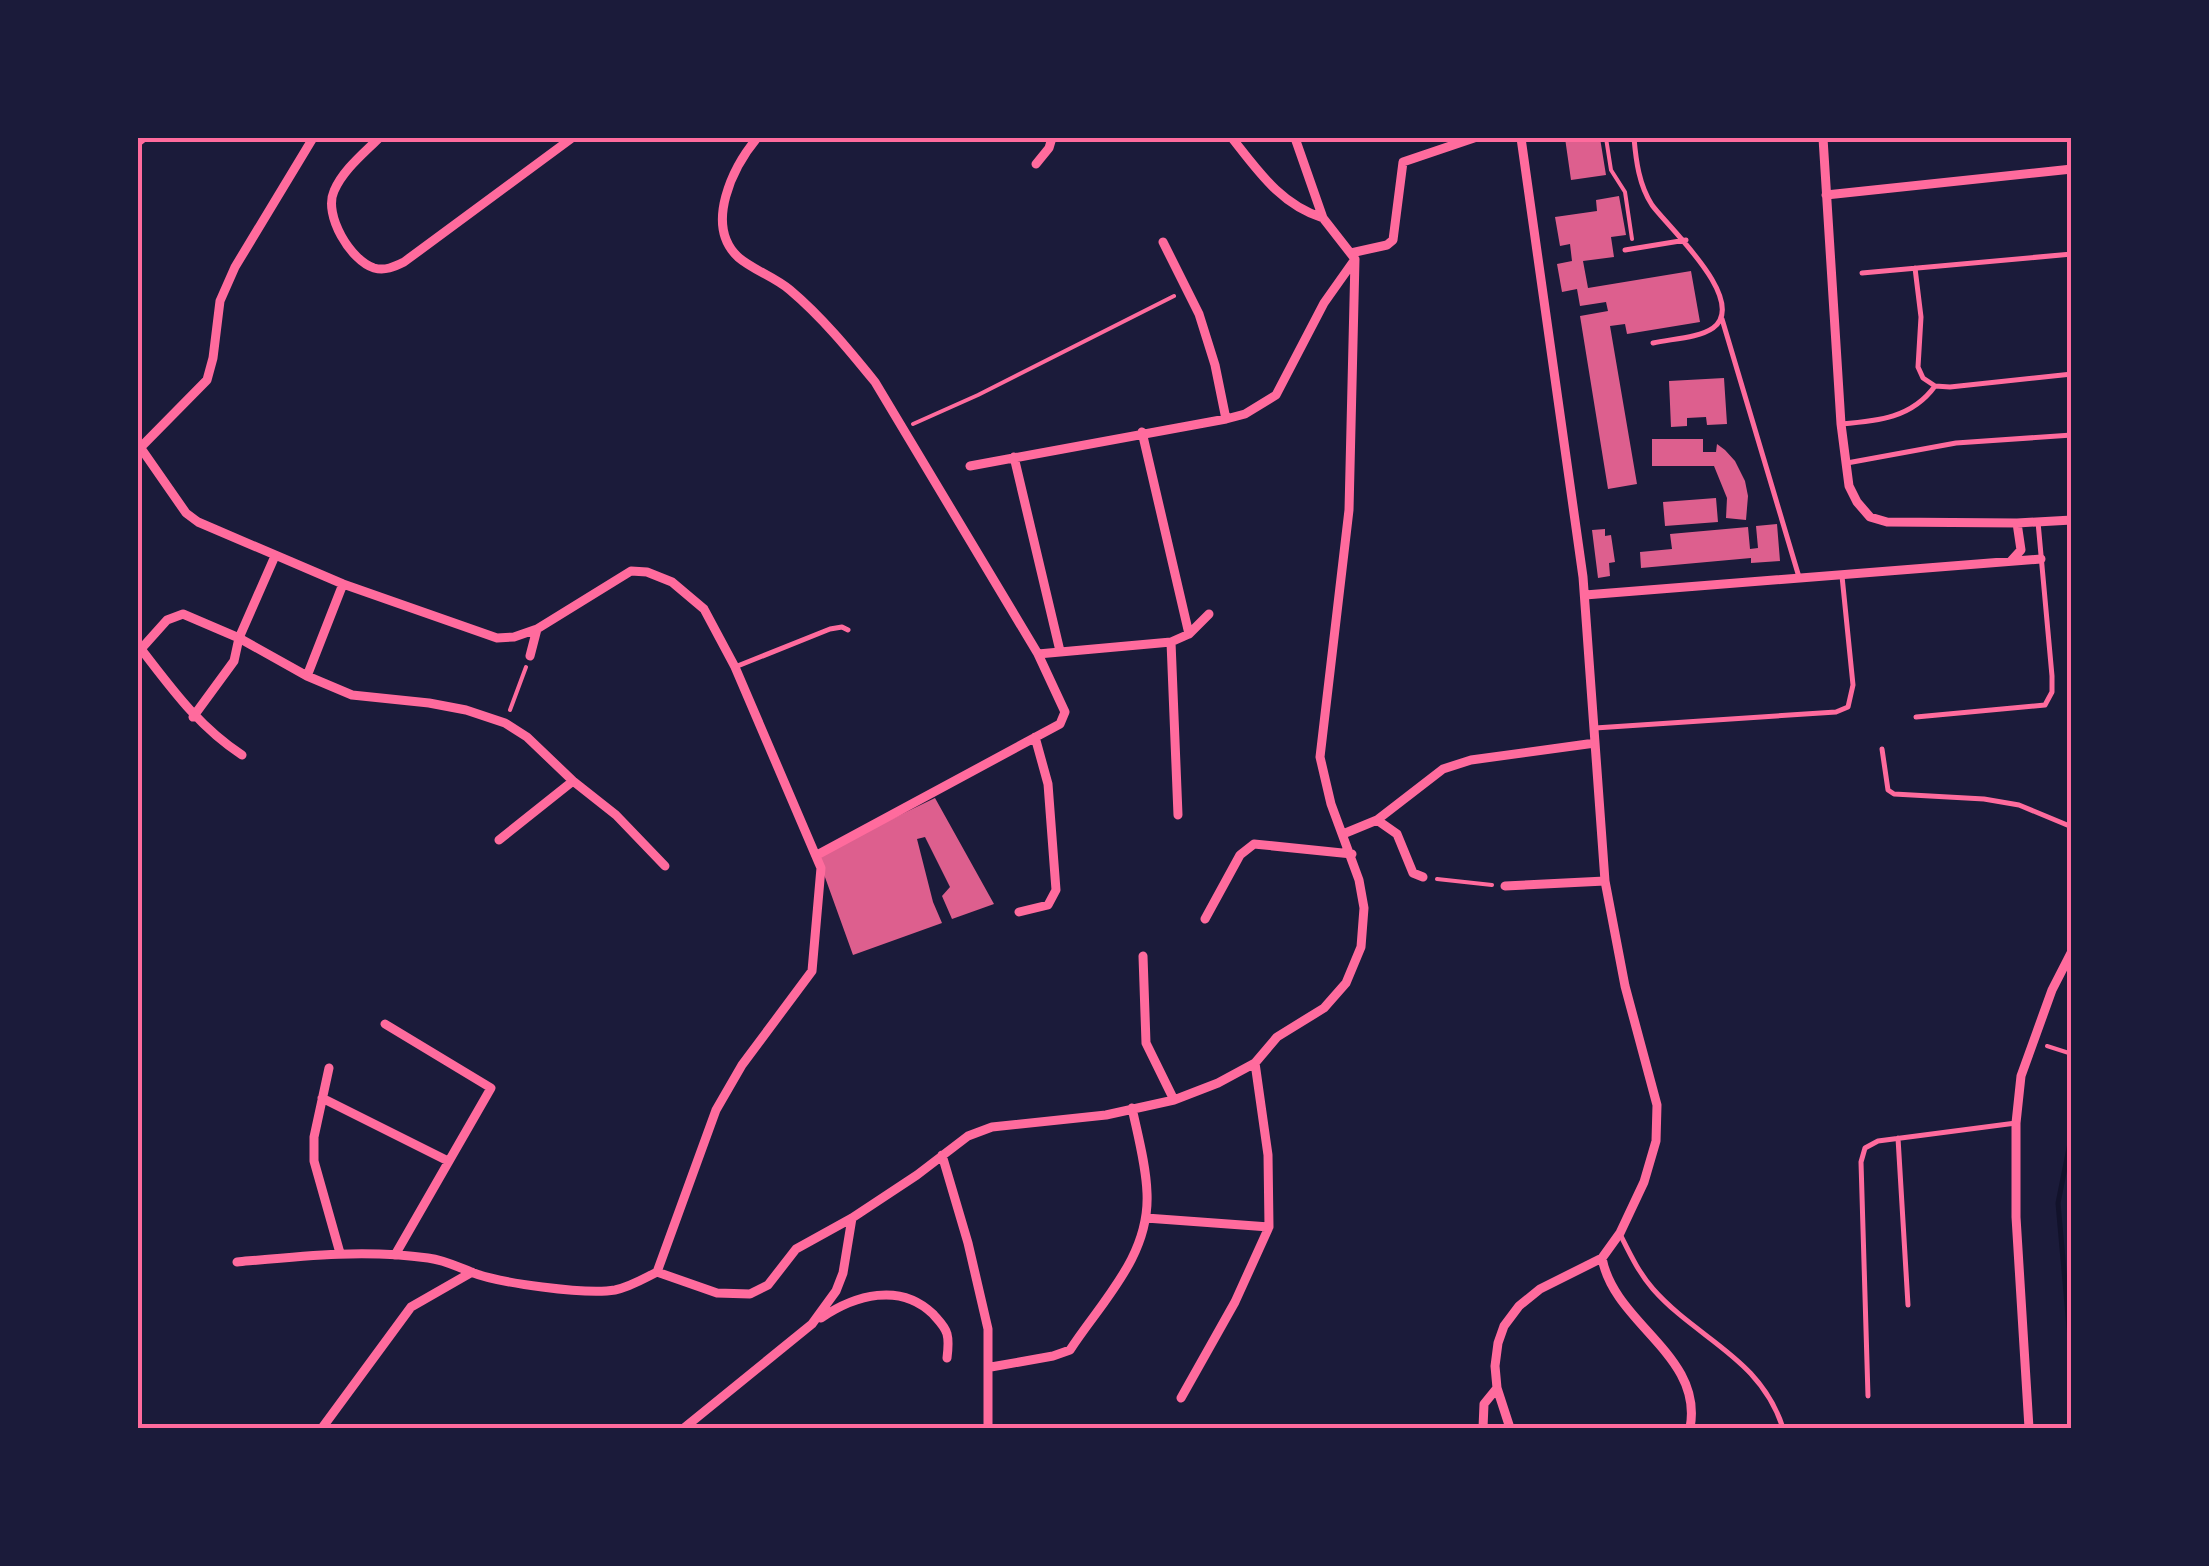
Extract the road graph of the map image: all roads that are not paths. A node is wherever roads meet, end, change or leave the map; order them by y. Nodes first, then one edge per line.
1 (313, 138) edge
2 (379, 138) edge
3 (572, 138) edge
4 (1052, 138) edge
5 (1232, 138) edge
6 (1474, 138) edge
7 (1521, 138) edge
8 (1634, 138) edge
9 (1823, 138) edge
10 (754, 139) edge
11 (1297, 139) edge
12 (1036, 164) dead end
13 (2072, 169) edge
14 (1826, 195) junction
15 (1323, 218) junction
16 (1686, 240) junction
17 (1164, 242) dead end
18 (1625, 250) dead end
19 (2072, 254) edge
20 (1353, 256) junction
21 (1915, 268) junction
22 (1862, 273) dead end
23 (1721, 317) junction
24 (1653, 343) dead end
25 (2072, 374) edge
26 (1935, 386) junction
27 (1226, 419) junction
28 (1842, 424) junction
29 (1142, 432) junction
30 (2072, 435) edge
31 (139, 446) edge
32 (1014, 457) junction
33 (1846, 463) junction
34 (970, 466) dead end
35 (2072, 520) edge
36 (2038, 522) junction
37 (2017, 523) junction
38 (275, 556) junction
39 (2042, 560) junction
40 (2010, 562) junction
41 (1842, 576) junction
42 (1800, 580) junction
43 (344, 584) junction
44 (1586, 595) junction
45 (1209, 614) dead end
46 (536, 628) junction
47 (848, 630) dead end
48 (1189, 634) junction
49 (240, 638) junction
50 (1170, 642) junction
51 (139, 648) edge
52 (1060, 651) junction
53 (1038, 654) junction
54 (530, 656) road end
55 (736, 667) junction
56 (307, 676) junction
57 (193, 717) junction
58 (1916, 717) dead end
59 (1594, 728) junction
60 (1034, 737) junction
61 (1595, 743) junction
62 (1882, 749) dead end
63 (242, 755) dead end
64 (572, 782) junction
65 (1178, 814) dead end
66 (1378, 820) junction
67 (2072, 826) edge
68 (1343, 834) junction
69 (499, 840) dead end
70 (1352, 854) junction
71 (817, 855) junction
72 (665, 866) dead end
73 (1423, 877) road end
74 (1605, 881) junction
75 (1504, 886) road end
76 (1019, 912) dead end
77 (1205, 919) dead end
78 (2072, 951) edge
79 (1142, 956) dead end
80 (385, 1024) dead end
81 (1255, 1064) junction
82 (329, 1068) dead end
83 (322, 1098) junction
84 (1174, 1100) junction
85 (1132, 1108) junction
86 (2016, 1124) junction
87 (1898, 1138) junction
88 (942, 1155) junction
89 (448, 1161) junction
90 (852, 1218) junction
91 (1146, 1218) junction
92 (1269, 1226) junction
93 (1620, 1233) junction
94 (340, 1253) junction
95 (395, 1255) junction
96 (1602, 1258) junction
97 (237, 1262) dead end
98 (472, 1272) junction
99 (657, 1272) junction
100 (1908, 1305) dead end
101 (812, 1324) junction
102 (948, 1358) dead end
103 (990, 1368) junction
104 (1497, 1388) junction
105 (1868, 1396) dead end
106 (1181, 1398) dead end
107 (322, 1428) edge
108 (684, 1428) edge
109 (988, 1428) edge
110 (1483, 1428) edge
111 (1510, 1428) edge
112 (1690, 1428) edge
113 (1783, 1428) edge
114 (2029, 1428) edge

1 - 31 street
2 - 3 street
4 - 12 street
5 - 15 street
6 - 20 street
7 - 44 street
8 - 16 lane
9 - 14 street
10 - 53 street
11 - 15 street
13 - 14 street
14 - 28 street
15 - 20 street
16 - 18 lane
16 - 23 lane
17 - 27 street
19 - 21 lane
20 - 27 street
20 - 68 street
21 - 22 lane
21 - 26 lane
23 - 24 lane
23 - 42 lane
25 - 26 lane
26 - 28 lane
27 - 29 street
28 - 33 street
29 - 32 street
29 - 48 street
30 - 33 lane
31 - 38 street
32 - 34 street
32 - 52 street
33 - 37 street
35 - 36 street
36 - 37 street
36 - 39 lane
37 - 40 street
38 - 43 street
38 - 49 street
39 - 40 street
39 - 58 lane
40 - 41 street
41 - 42 street
41 - 59 lane
42 - 44 street
43 - 46 street
43 - 56 street
44 - 59 street
45 - 48 street
46 - 54 street
46 - 55 street
47 - 55 lane
48 - 50 street
49 - 51 street
49 - 56 street
49 - 57 street
50 - 52 street
50 - 65 street
51 - 57 street
52 - 53 street
53 - 60 street
55 - 71 street
56 - 64 street
57 - 63 street
59 - 61 street
60 - 71 street
60 - 76 street
61 - 66 street
61 - 74 street
62 - 67 lane
64 - 69 street
64 - 72 street
66 - 68 street
66 - 73 street
68 - 70 street
70 - 77 street
70 - 81 street
71 - 99 street
74 - 75 street
74 - 93 street
78 - 86 street
79 - 84 street
80 - 89 street
81 - 84 street
81 - 92 street
82 - 83 street
83 - 89 street
83 - 94 street
84 - 85 street
85 - 88 street
85 - 91 street
86 - 87 lane
86 - 114 street
87 - 100 lane
87 - 105 lane
88 - 90 street
88 - 103 street
89 - 95 street
90 - 99 street
90 - 101 street
91 - 92 street
91 - 103 street
92 - 106 street
93 - 96 street
93 - 113 lane
94 - 95 street
94 - 97 street
95 - 98 street
96 - 104 street
96 - 112 street
98 - 99 street
98 - 107 street
101 - 102 street
101 - 108 street
103 - 109 street
104 - 110 street
104 - 111 street

